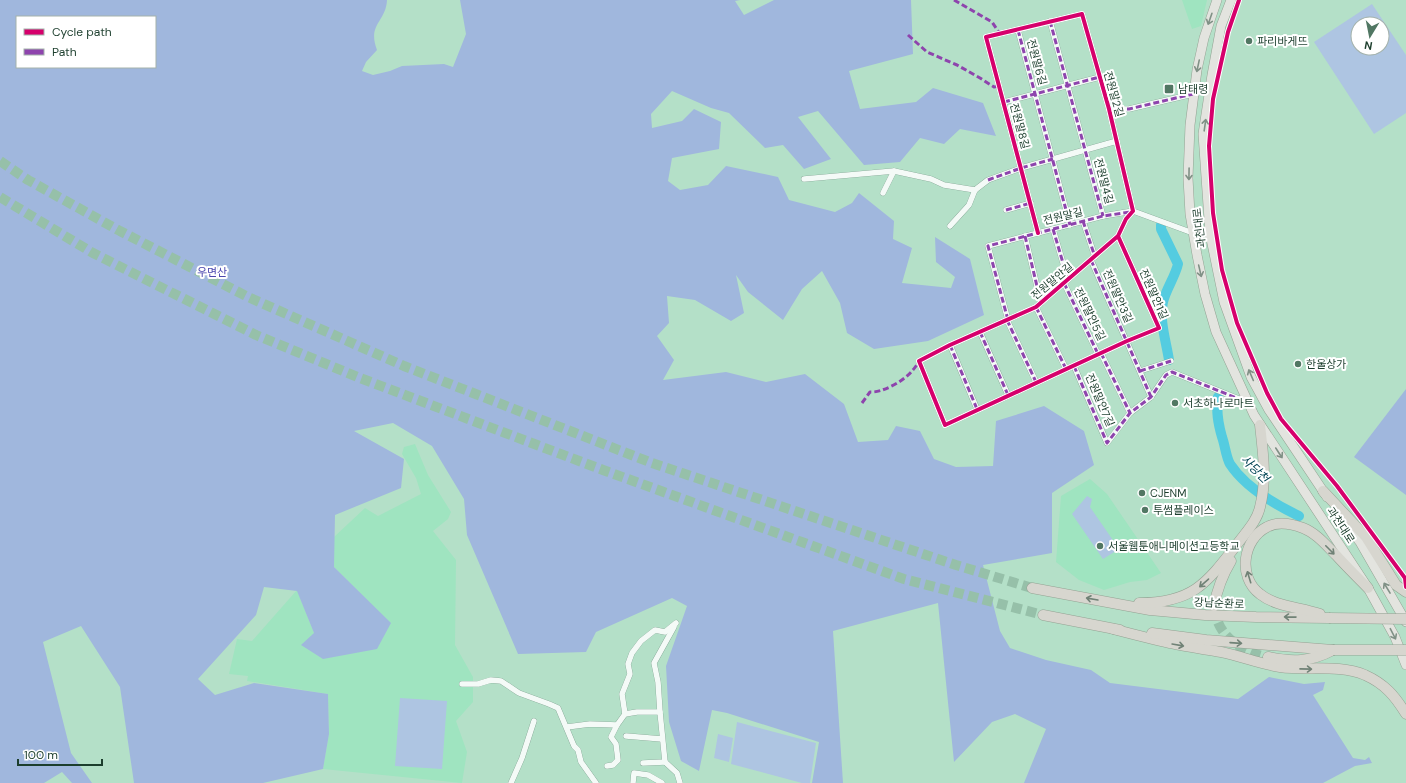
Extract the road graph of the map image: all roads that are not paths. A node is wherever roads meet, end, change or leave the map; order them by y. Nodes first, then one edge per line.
1 (1217, 0) edge
2 (1231, 0) edge
3 (1050, 21) junction
4 (1018, 30) junction
5 (1000, 34) joint
6 (1100, 77) junction
7 (1067, 86) junction
8 (1035, 94) junction
9 (1193, 94) junction
10 (1004, 102) junction
11 (1109, 109) junction
12 (1117, 141) junction
13 (1085, 150) junction
14 (1053, 159) junction
15 (1021, 168) junction
16 (894, 171) junction
17 (804, 179) dead end
18 (975, 190) junction
19 (883, 193) dead end
20 (1031, 203) junction
21 (1006, 210) dead end
22 (1133, 211) junction
23 (1103, 216) junction
24 (1083, 221) junction
25 (1070, 225) junction
26 (950, 226) dead end
27 (1054, 229) junction
28 (1193, 232) junction
29 (1038, 233) junction
30 (1210, 234) junction
31 (1025, 236) junction
32 (1118, 236) junction
33 (1093, 258) junction
34 (1066, 281) junction
35 (1039, 305) junction
36 (1008, 320) junction
37 (980, 332) junction
38 (1127, 341) junction
39 (950, 345) junction
40 (1100, 354) junction
41 (1171, 361) dead end
42 (1074, 366) junction
43 (1066, 369) junction
44 (1140, 372) junction
45 (1036, 382) junction
46 (1008, 395) junction
47 (1151, 397) junction
48 (1249, 403) junction
49 (977, 409) junction
50 (1269, 410) junction
51 (1130, 413) junction
52 (1254, 415) junction
53 (1260, 425) junction
54 (1323, 491) junction
55 (1254, 522) junction
56 (1032, 588) tunnel mouth
57 (1368, 588) junction
58 (1406, 592) edge
59 (1111, 603) junction
60 (1214, 606) tunnel mouth
61 (1043, 615) tunnel mouth
62 (1329, 618) junction
63 (1406, 620) edge
64 (1113, 629) junction
65 (1333, 650) junction
66 (1406, 650) edge
67 (1265, 657) tunnel mouth
68 (1406, 665) edge
69 (462, 684) dead end
70 (660, 712) junction
71 (625, 714) junction
72 (1406, 714) edge
73 (534, 721) dead end
74 (617, 725) junction
75 (567, 727) junction
76 (626, 736) dead end
77 (662, 739) junction
78 (665, 762) junction
79 (643, 763) dead end
80 (607, 766) dead end
81 (512, 783) edge
82 (596, 783) edge
83 (633, 783) edge
84 (662, 783) edge
85 (680, 783) edge

1 -> 9 main road, 과천대로
30 -> 2 main road, 과천대로
3 - 4 street
3 - 6 street, 전원말2길
3 - 7 street, 전원말4길
4 - 5 street, 전원말6길
4 - 8 street, 전원말6길
5 - 10 street, 전원말8길
6 - 7 street, 전원말2길
6 - 11 street, 전원말2길
7 - 8 street
7 - 13 street, 전원말4길
8 - 10 street, 전원말6길
8 - 14 street, 전원말6길
9 - 11 street
9 -> 28 main road, 과천대로
10 - 15 street, 전원말8길
11 - 12 street, 전원말2길
12 - 13 street
12 - 22 street, 전원말2길
13 - 14 street, 전원말4길
13 - 23 street, 전원말4길
14 - 15 street
14 - 25 street, 전원말6길
15 - 18 street
15 - 20 street, 전원말8길
16 - 17 street
16 - 18 street
16 - 19 street
18 - 26 street
20 - 21 street
20 - 29 street, 전원말8길
22 - 23 street, 전원말길
22 - 28 street, 전원말길
22 - 32 street, 전원말안길
23 - 24 street, 전원말길
24 - 25 street, 전원말길
24 - 33 street, 전원말안3길
25 - 27 street, 전원말길
27 - 29 street, 전원말길
27 - 34 street, 전원말안5길
28 - 30 main road
28 -> 48 main road, 과천대로
29 - 31 street, 전원말길
50 -> 30 main road, 과천대로
31 - 35 street
31 - 36 street, 전원말길
32 - 33 street, 전원말안길
32 - 38 street, 전원말안1길
33 - 34 street, 전원말안길
33 - 38 street, 전원말안3길
34 - 35 street, 전원말안길
34 - 40 street, 전원말안5길
35 - 36 street, 전원말안길
35 - 43 street
36 - 37 street, 전원말안길
36 - 45 street
37 - 39 street, 전원말안길
37 - 46 street
38 - 40 street, 전원말안3길
38 - 44 street, 전원말안3길
39 - 49 street
39 - 49 street, 전원말안길
40 - 42 street, 전원말안5길
40 - 51 street, 전원말안5길
41 - 44 street
42 - 43 street, 전원말안5길
42 - 51 street, 전원말안7길
43 - 45 street
44 - 47 street, 전원말안3길
45 - 46 street
46 - 49 street
47 - 48 street
47 - 51 street
48 - 52 main road, 과천대로
50 - 52 main road
50 - 54 main road, 과천대로
52 - 53 main road, 과천대로
53 - 55 highway
53 -> 57 main road, 과천대로
54 - 58 highway
63 -> 54 main road, 과천대로
55 -> 59 highway
55 - 60 highway
59 -> 56 highway, 강남순환로
62 -> 57 highway
57 -> 68 main road, 과천대로
62 -> 59 highway, 강남순환로
61 - 64 highway
62 - 63 highway, 강남순환로, bridge
64 -> 65 highway
64 -> 72 highway
65 - 66 highway, bridge
65 - 67 highway
69 - 75 street
70 - 71 street
70 - 71 street
70 - 77 street
71 - 74 street
73 - 81 street
74 - 75 street
74 - 80 street
75 - 82 street
76 - 77 street
77 - 78 street
78 - 79 street
78 - 85 street
83 - 84 street

